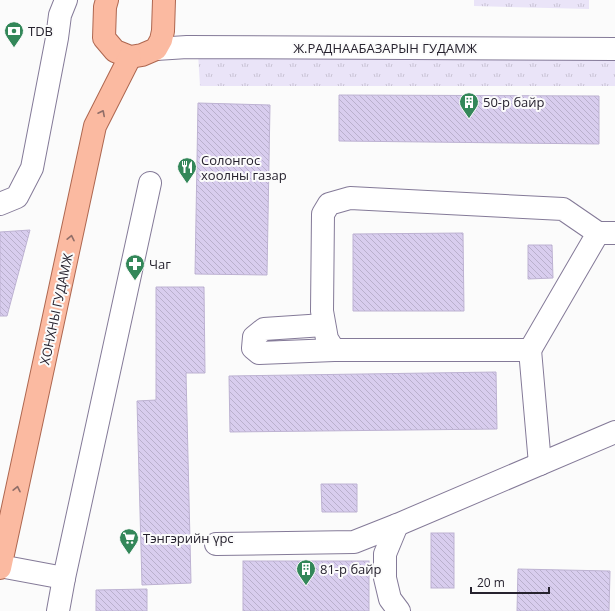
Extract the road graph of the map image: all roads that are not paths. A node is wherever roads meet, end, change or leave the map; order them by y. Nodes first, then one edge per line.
1 (66, 0) edge
2 (107, 0) edge
3 (164, 0) edge
4 (156, 49) junction
5 (615, 49) edge
6 (130, 57) junction
7 (150, 183) dead end
8 (0, 204) edge
9 (606, 233) edge
10 (324, 325) junction
11 (334, 350) junction
12 (530, 350) junction
13 (615, 432) edge
14 (540, 464) junction
15 (6, 516) edge
16 (396, 525) junction
17 (216, 544) dead end
18 (0, 567) edge
19 (64, 578) junction
20 (58, 611) edge
21 (399, 611) edge

1 - 8 street
2 - 6 main road
3 - 4 main road
4 - 5 street, Ж.РАДНААБАЗАРЫН ГУДАМЖ
4 - 6 main road
15 -> 6 main road, ХОНХНЫ ГУДАМЖ
7 - 19 street
9 - 10 street
9 - 12 street
10 - 11 street
10 - 11 street
11 - 12 street
12 - 14 street
13 - 14 street
14 - 16 street
15 - 18 main road, ХОНХНЫ ГУДАМЖ
16 - 17 street
16 - 21 street
18 - 19 street
19 - 20 street

